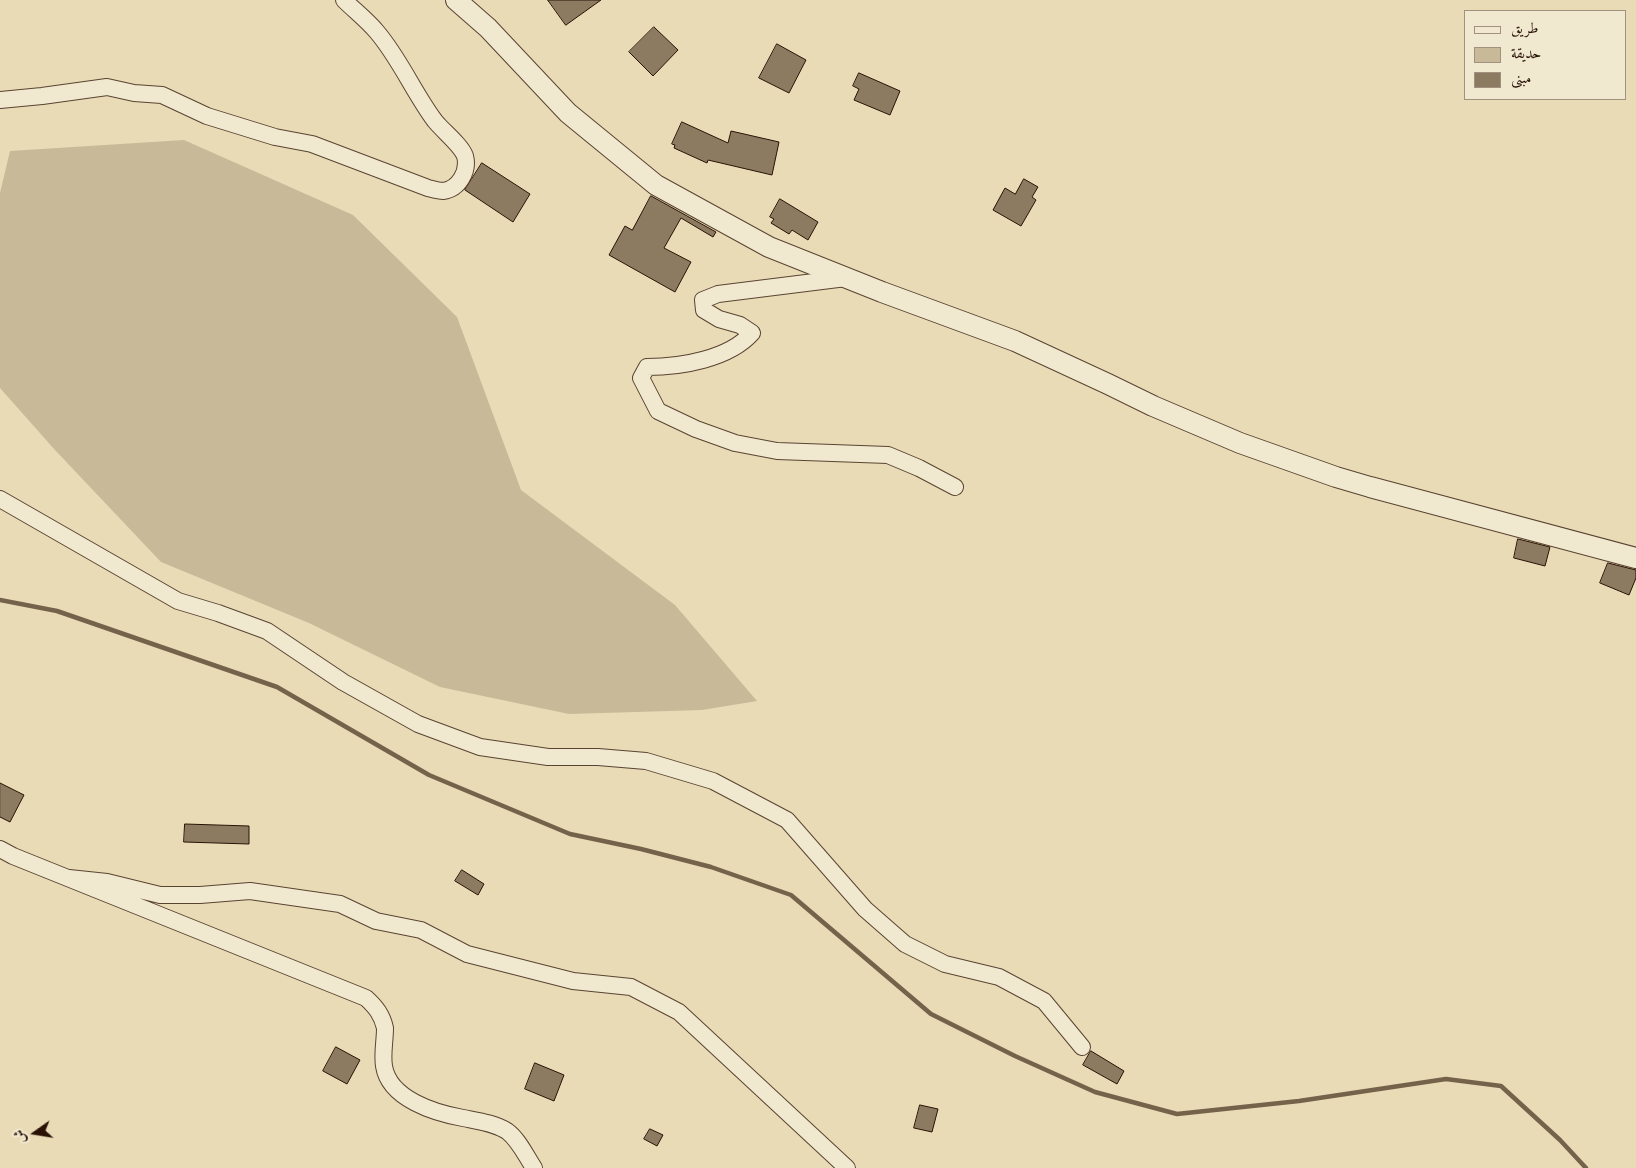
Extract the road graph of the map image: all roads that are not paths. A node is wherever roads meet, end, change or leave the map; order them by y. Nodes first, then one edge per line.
1 (344, 0) edge
2 (456, 0) edge
3 (0, 100) edge
4 (846, 278) junction
5 (955, 487) dead end
6 (0, 499) edge
7 (1636, 558) edge
8 (0, 849) edge
9 (69, 878) junction
10 (1082, 1047) dead end
11 (534, 1168) edge
12 (847, 1168) edge

1 - 3 street
2 - 4 street
4 - 5 street
4 - 7 street
6 - 10 street
8 - 9 street
9 - 11 street
9 - 12 street

